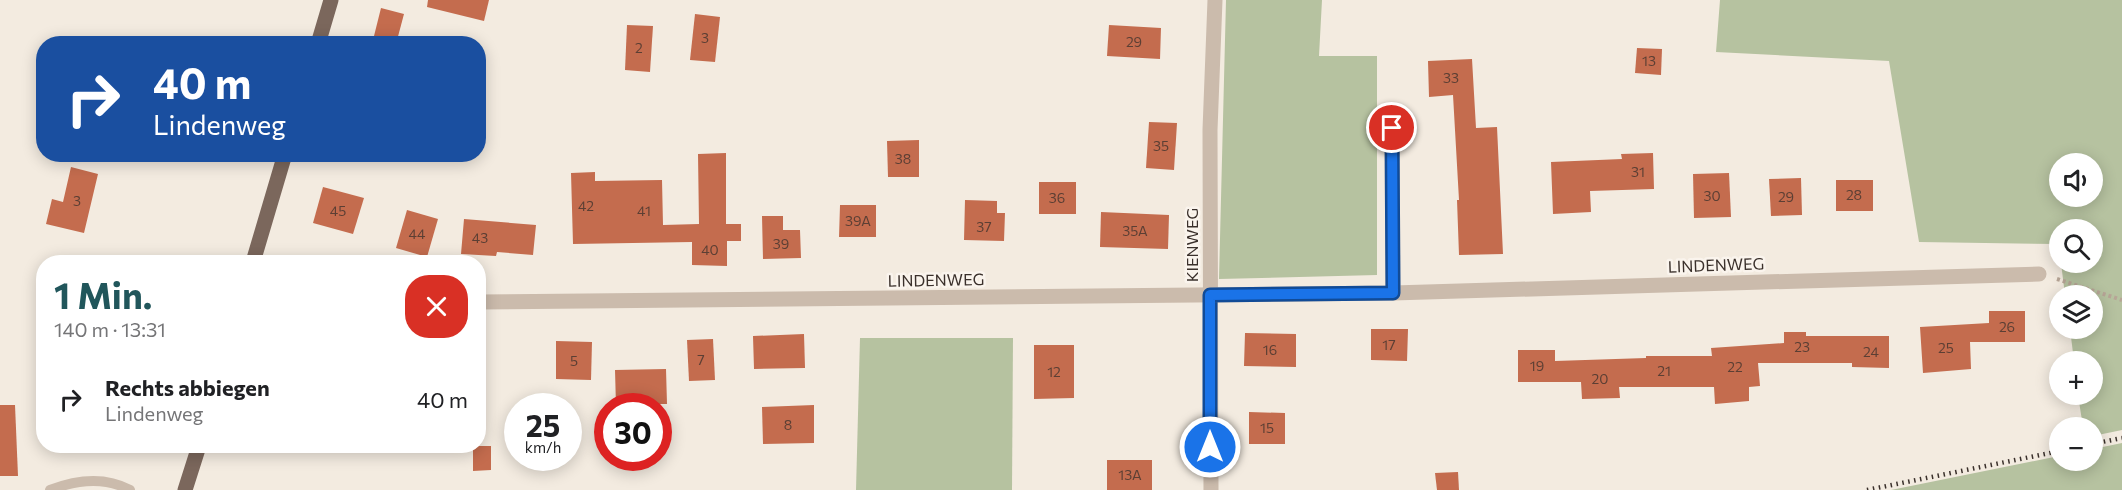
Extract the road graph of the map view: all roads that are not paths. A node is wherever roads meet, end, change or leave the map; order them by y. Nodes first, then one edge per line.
1 (331, 0) edge
2 (1215, 0) edge
3 (320, 36) edge
4 (1392, 128) dead end
5 (283, 162) edge
6 (255, 255) edge
7 (2039, 274) road end
8 (1393, 293) junction
9 (1210, 295) junction
10 (486, 302) edge
11 (197, 453) edge
12 (50, 490) edge
13 (130, 490) edge
14 (185, 490) edge
15 (1210, 490) edge

1 - 3 main road
2 - 9 street, KIENWEG
4 - 8 street
5 - 6 main road
7 - 8 street, LINDENWEG
8 - 9 street, LINDENWEG
9 - 10 street, LINDENWEG
9 - 15 street, KIENWEG
11 - 14 main road
12 - 13 lane

